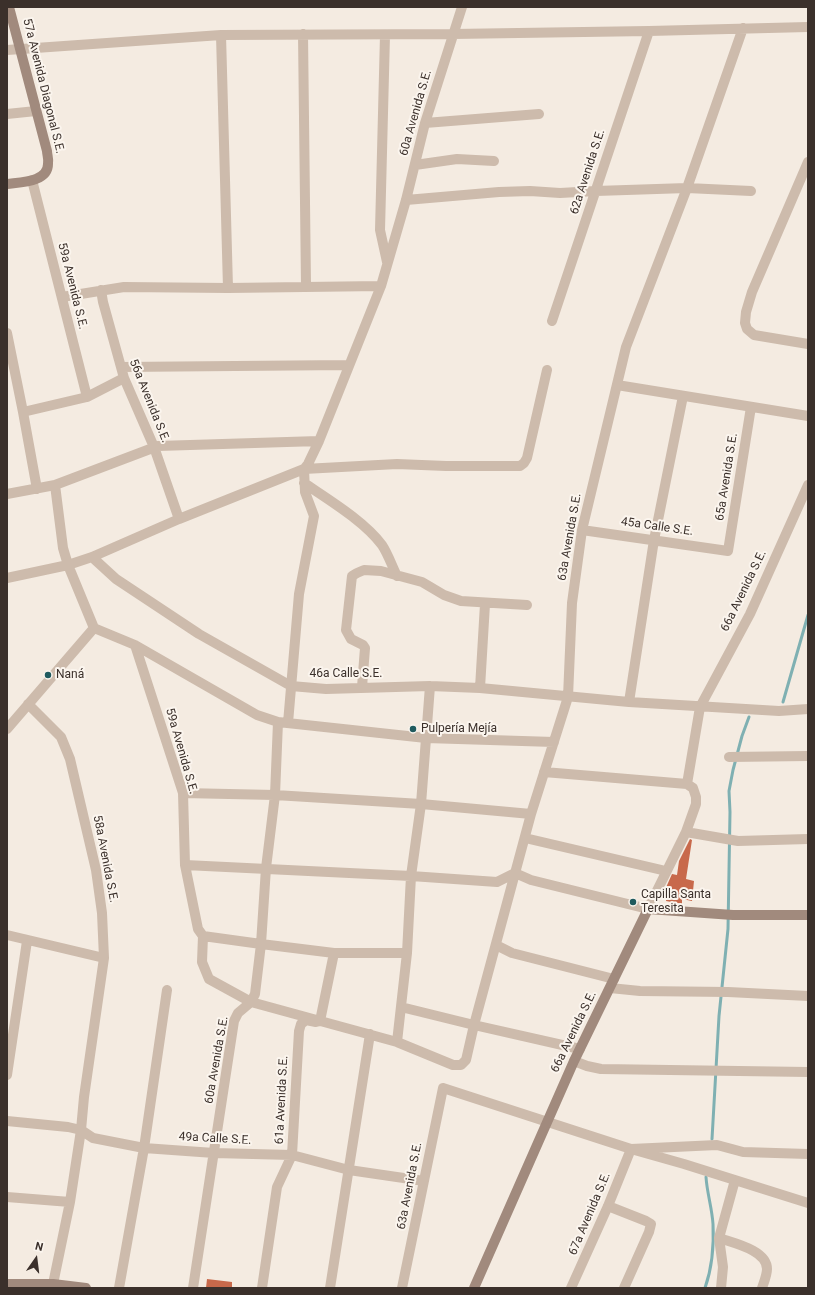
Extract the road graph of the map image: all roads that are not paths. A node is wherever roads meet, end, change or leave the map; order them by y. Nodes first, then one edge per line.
1 (9, 7) edge
2 (462, 7) edge
3 (808, 27) edge
4 (743, 28) junction
5 (649, 31) junction
6 (303, 34) junction
7 (453, 34) junction
8 (221, 35) junction
9 (385, 35) junction
10 (20, 49) junction
11 (7, 50) edge
12 (36, 111) junction
13 (7, 114) edge
14 (539, 114) dead end
15 (425, 124) junction
16 (494, 161) dead end
17 (808, 162) edge
18 (414, 166) junction
19 (32, 180) junction
20 (7, 184) edge
21 (687, 188) junction
22 (596, 190) junction
23 (751, 191) dead end
24 (406, 200) junction
25 (387, 262) junction
26 (306, 286) junction
27 (381, 286) junction
28 (228, 288) junction
29 (101, 290) junction
30 (62, 297) junction
31 (552, 321) dead end
32 (7, 333) edge
33 (808, 344) edge
34 (349, 365) junction
35 (121, 367) junction
36 (547, 370) dead end
37 (124, 378) junction
38 (617, 385) junction
39 (683, 396) junction
40 (87, 397) junction
41 (751, 407) junction
42 (23, 412) junction
43 (808, 416) edge
44 (319, 441) junction
45 (154, 447) junction
46 (304, 469) junction
47 (304, 483) junction
48 (55, 485) junction
49 (808, 485) edge
50 (37, 489) junction
51 (7, 494) edge
52 (179, 519) junction
53 (582, 530) junction
54 (654, 540) junction
55 (728, 551) joint
56 (92, 557) junction
57 (68, 565) junction
58 (397, 576) junction
59 (7, 578) edge
60 (485, 604) junction
61 (527, 605) dead end
62 (94, 628) junction
63 (135, 645) junction
64 (291, 686) junction
65 (430, 686) junction
66 (362, 687) junction
67 (480, 688) junction
68 (568, 697) junction
69 (629, 702) junction
70 (28, 704) junction
71 (700, 707) junction
72 (808, 709) edge
73 (283, 723) junction
74 (7, 729) edge
75 (426, 738) junction
76 (554, 742) junction
77 (808, 756) edge
78 (729, 757) dead end
79 (544, 772) junction
80 (690, 786) junction
81 (183, 793) junction
82 (275, 795) junction
83 (420, 804) junction
84 (531, 814) junction
85 (686, 832) junction
86 (525, 838) junction
87 (808, 839) edge
88 (185, 865) junction
89 (266, 868) junction
90 (666, 871) junction
91 (515, 874) junction
92 (412, 876) junction
93 (648, 909) junction
94 (808, 915) edge
95 (7, 935) edge
96 (203, 936) junction
97 (27, 941) junction
98 (262, 944) junction
99 (496, 945) junction
100 (334, 953) junction
101 (407, 953) junction
102 (104, 958) junction
103 (612, 983) junction
104 (167, 990) dead end
105 (808, 996) edge
106 (251, 1002) junction
107 (401, 1007) junction
108 (320, 1021) junction
109 (474, 1025) junction
110 (370, 1034) junction
111 (10, 1035) edge
112 (397, 1042) junction
113 (580, 1049) junction
114 (574, 1061) junction
115 (808, 1072) edge
116 (7, 1075) edge
117 (7, 1121) edge
118 (547, 1122) junction
119 (81, 1130) junction
120 (144, 1148) junction
121 (631, 1149) junction
122 (214, 1153) junction
123 (808, 1154) edge
124 (292, 1155) junction
125 (349, 1170) junction
126 (735, 1180) junction
127 (424, 1181) junction
128 (7, 1197) edge
129 (70, 1202) junction
130 (808, 1203) edge
131 (608, 1206) junction
132 (719, 1238) junction
133 (7, 1284) edge
134 (53, 1284) junction
135 (86, 1288) edge
136 (119, 1288) edge
137 (193, 1288) edge
138 (262, 1288) edge
139 (330, 1288) edge
140 (402, 1288) edge
141 (474, 1288) edge
142 (571, 1288) edge
143 (624, 1288) edge
144 (721, 1288) edge
145 (762, 1288) edge

1 - 10 street, 57a Avenida Diagonal S.E.
2 - 7 street, 60a Avenida S.E.
3 - 4 street
4 - 5 street
4 - 21 street, 63a Avenida S.E.
5 - 7 street
5 - 22 street, 62a Avenida S.E.
6 - 8 street
6 - 9 street
6 - 26 street
7 - 9 street
7 - 15 street, 60a Avenida S.E.
8 - 10 street
8 - 28 street
9 - 25 street
10 - 11 street
10 - 12 street, 57a Avenida Diagonal S.E.
12 - 13 street
12 - 19 street, 57a Avenida Diagonal S.E.
14 - 15 street
15 - 18 street, 60a Avenida S.E.
16 - 18 street
17 - 33 street
18 - 24 street, 60a Avenida S.E.
19 - 20 street
19 - 30 street, 59a Avenida S.E.
21 - 22 street
21 - 23 street
21 - 38 street, 63a Avenida S.E.
22 - 24 street
22 - 31 street, 62a Avenida S.E.
24 - 25 street, 60a Avenida S.E.
25 - 27 street, 60a Avenida S.E.
26 - 27 street
26 - 28 street
27 - 34 street, 60a Avenida S.E.
28 - 29 street
29 - 30 street
29 - 35 street, 56a Avenida S.E.
30 - 40 street, 59a Avenida S.E.
32 - 42 street
34 - 35 street
34 - 44 street, 60a Avenida S.E.
35 - 37 street, 56a Avenida S.E.
36 - 46 street
37 - 40 street
37 - 45 street, 56a Avenida S.E.
38 - 39 street
38 - 53 street, 63a Avenida S.E.
39 - 41 street
39 - 54 street
40 - 42 street
41 - 43 street
41 - 55 street, 65a Avenida S.E.
42 - 50 street
44 - 45 street
44 - 46 street, 60a Avenida S.E.
45 - 48 street
45 - 52 street, 56a Avenida S.E.
46 - 47 street, 60a Avenida S.E.
46 - 52 street
47 - 58 street
47 - 64 street, 60a Avenida S.E.
48 - 50 street
48 - 57 street
49 - 71 street, 66a Avenida S.E.
50 - 51 street
52 - 56 street
53 - 54 street, 45a Calle S.E.
53 - 68 street, 63a Avenida S.E.
54 - 55 street, 45a Calle S.E.
54 - 69 street
56 - 57 street
56 - 64 street, 46a Calle S.E.
57 - 59 street
57 - 62 street
58 - 60 street
58 - 66 street
60 - 61 street
60 - 67 street
62 - 63 street
62 - 70 street
63 - 73 street
63 - 81 street, 59a Avenida S.E.
64 - 66 street, 46a Calle S.E.
64 - 73 street, 60a Avenida S.E.
65 - 66 street, 46a Calle S.E.
65 - 67 street, 46a Calle S.E.
65 - 75 street
67 - 68 street, 46a Calle S.E.
68 - 69 street, 46a Calle S.E.
68 - 76 street, 63a Avenida S.E.
69 - 71 street, 46a Calle S.E.
70 - 74 street
70 - 102 street, 58a Avenida S.E.
71 - 72 street, 46a Calle S.E.
71 - 80 street, 66a Avenida S.E.
73 - 75 street
73 - 82 street, 60a Avenida S.E.
75 - 76 street
75 - 83 street
76 - 79 street
77 - 78 street
79 - 80 street
79 - 84 street
80 - 85 street, 66a Avenida S.E.
81 - 82 street
81 - 88 street, 59a Avenida S.E.
82 - 83 street
82 - 89 street, 60a Avenida S.E.
83 - 84 street
83 - 92 street
84 - 86 street
85 - 87 street
85 - 90 street, 66a Avenida S.E.
86 - 90 street
86 - 91 street
88 - 89 street
88 - 96 street, 59a Avenida S.E.
89 - 92 street
89 - 98 street, 60a Avenida S.E.
90 - 93 street, 66a Avenida S.E.
91 - 92 street
91 - 93 street
91 - 99 street
92 - 101 street
93 - 94 street
93 - 103 street, 66a Avenida S.E.
95 - 97 street
96 - 98 street
96 - 106 street
97 - 102 street
97 - 111 street
98 - 100 street
98 - 106 street, 60a Avenida S.E.
99 - 103 street
99 - 109 street
100 - 101 street
100 - 108 street
101 - 107 street
102 - 119 street, 58a Avenida S.E.
103 - 105 street
103 - 113 street, 66a Avenida S.E.
104 - 120 street
106 - 108 street
106 - 122 street, 60a Avenida S.E.
107 - 109 street
107 - 112 street
108 - 110 street
108 - 124 street, 61a Avenida S.E.
109 - 112 street
109 - 113 street
110 - 112 street
110 - 125 street
111 - 116 street
113 - 114 street, 66a Avenida S.E.
114 - 115 street
114 - 118 street, 66a Avenida S.E.
117 - 119 street, 49a Calle S.E.
118 - 121 street
118 - 127 street, 63a Avenida S.E.
118 - 141 street, 66a Avenida S.E.
119 - 120 street, 49a Calle S.E.
119 - 129 street, 58a Avenida S.E.
120 - 122 street, 49a Calle S.E.
120 - 136 street
121 - 123 street
121 - 126 street
121 - 131 street, 67a Avenida S.E.
122 - 124 street, 49a Calle S.E.
122 - 137 street, 60a Avenida S.E.
124 - 125 street, 49a Calle S.E.
124 - 138 street, 61a Avenida S.E.
125 - 127 street, 49a Calle S.E.
125 - 139 street
126 - 130 street
126 - 132 street
127 - 140 street, 63a Avenida S.E.
128 - 129 street
129 - 134 street, 58a Avenida S.E.
131 - 142 street, 67a Avenida S.E.
131 - 143 street
132 - 144 street
132 - 145 street
133 - 134 street
134 - 135 street

